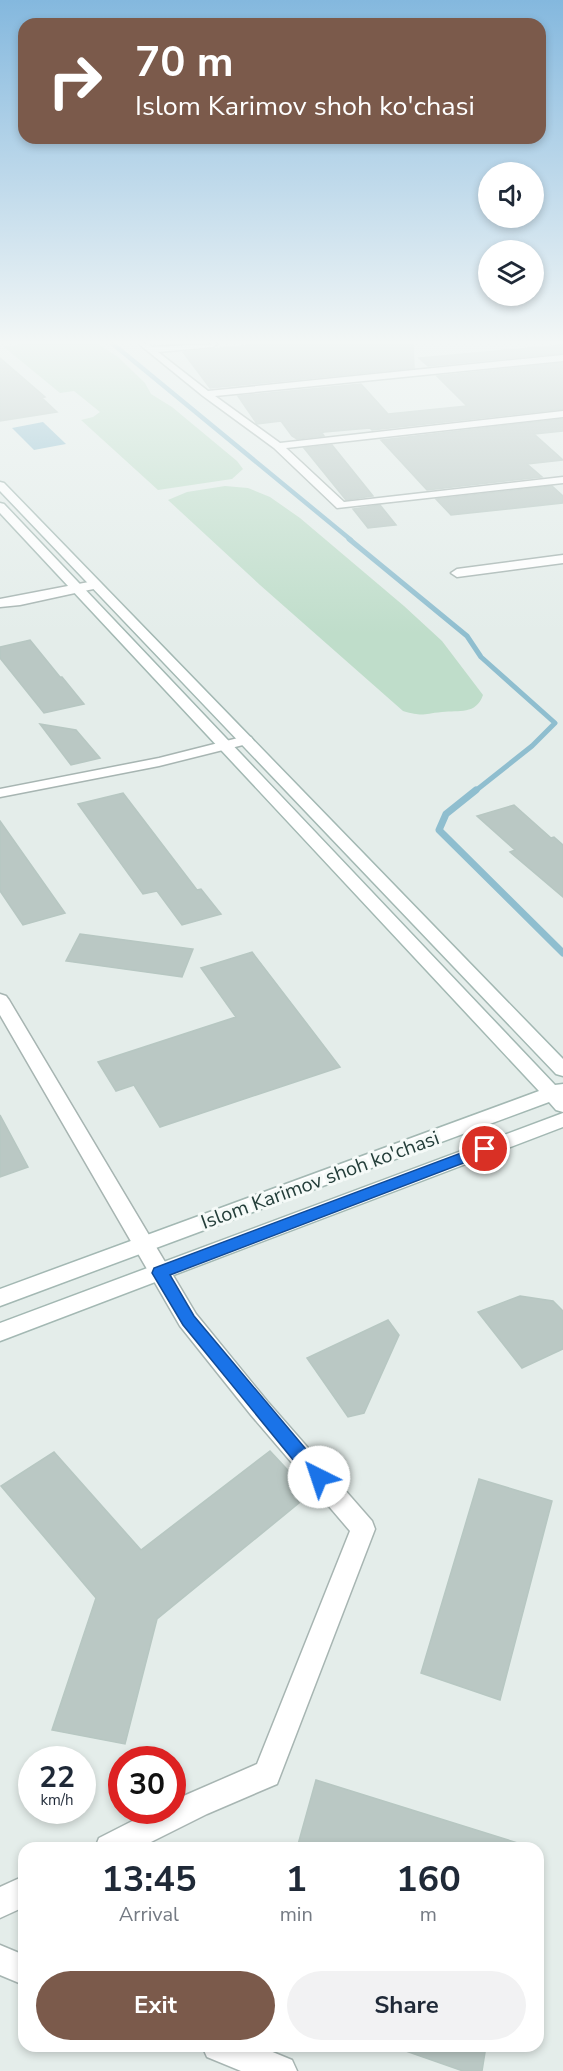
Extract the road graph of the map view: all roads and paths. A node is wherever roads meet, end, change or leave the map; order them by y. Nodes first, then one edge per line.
1 (271, 441) edge
2 (326, 441) edge
3 (278, 446) junction
4 (563, 480) edge
5 (0, 485) edge
6 (0, 507) edge
7 (563, 559) edge
8 (457, 573) dead end
9 (94, 585) junction
10 (77, 589) junction
11 (0, 603) edge
12 (246, 740) junction
13 (223, 746) junction
14 (0, 793) edge
15 (0, 1000) edge
16 (563, 1070) edge
17 (559, 1096) edge
18 (563, 1120) edge
19 (144, 1245) junction
20 (160, 1273) junction
21 (0, 1298) edge
22 (0, 1332) edge
23 (122, 1842) edge
24 (18, 1894) edge
25 (0, 1903) edge
26 (0, 1960) edge
27 (18, 1968) edge
28 (233, 2052) edge
29 (281, 2071) edge

1 - 3 street
2 - 3 street
3 - 4 street
5 - 9 street
6 - 10 street
7 - 8 street
9 - 10 street
9 - 12 street
10 - 11 street
10 - 13 street
12 - 13 street
12 - 16 street
13 - 14 street
13 - 17 street
15 - 19 street
17 - 19 street, Islom Karimov shoh ko'chasi
18 - 20 street, Islom Karimov shoh ko'chasi
19 - 20 street
19 - 21 street, Islom Karimov shoh ko'chasi
20 - 22 street, Islom Karimov shoh ko'chasi
20 - 23 street
24 - 25 street
26 - 27 street
28 - 29 street

